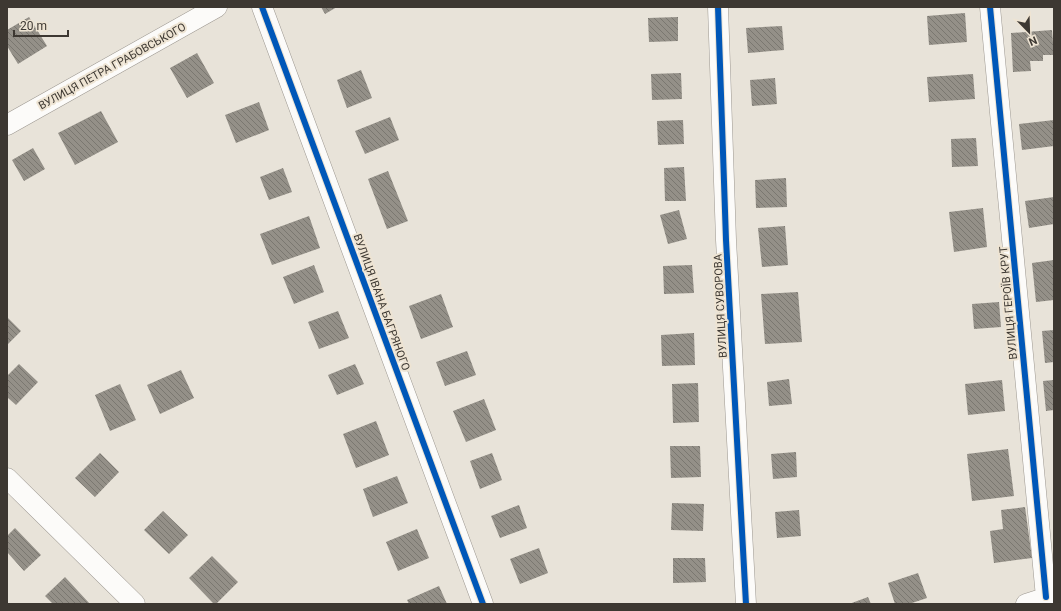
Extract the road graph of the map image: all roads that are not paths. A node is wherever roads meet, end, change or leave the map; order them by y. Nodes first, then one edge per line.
1 (218, 7) edge
2 (262, 7) edge
3 (718, 7) edge
4 (990, 7) edge
5 (7, 124) edge
6 (7, 478) edge
7 (1050, 596) edge
8 (135, 604) edge
9 (483, 604) edge
10 (746, 604) edge
11 (1026, 604) edge

1 - 5 street, ВУЛИЦЯ ПЕТРА ГРАБОВСЬКОГО
2 - 9 street, ВУЛИЦЯ ІВАНА БАГРЯНОГО
3 - 10 street, ВУЛИЦЯ СУВОРОВА
4 - 7 street, ВУЛИЦЯ ГЕРОЇВ КРУТ
6 - 8 street
7 - 11 street

